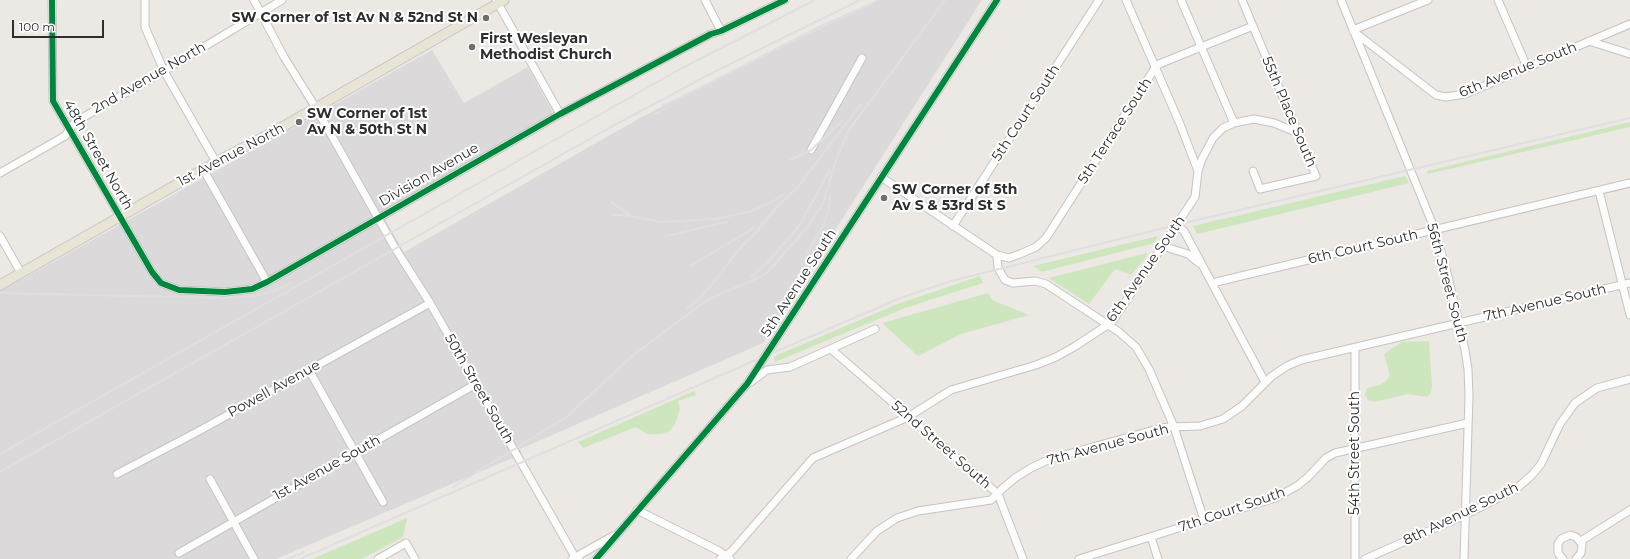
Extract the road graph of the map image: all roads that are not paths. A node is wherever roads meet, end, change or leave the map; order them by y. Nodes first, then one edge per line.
1 (52, 0) edge
2 (145, 0) edge
3 (254, 0) edge
4 (282, 0) edge
5 (705, 0) edge
6 (785, 0) edge
7 (997, 0) edge
8 (1099, 0) edge
9 (1126, 0) edge
10 (1181, 0) edge
11 (1242, 0) edge
12 (1340, 0) edge
13 (1428, 0) edge
14 (1498, 0) edge
15 (499, 1) edge
16 (261, 12) junction
17 (1630, 24) edge
18 (1253, 26) junction
19 (1353, 30) junction
20 (721, 32) junction
21 (1589, 41) junction
22 (1201, 47) junction
23 (1630, 54) edge
24 (862, 58) dead end
25 (1528, 67) junction
26 (1155, 68) junction
27 (164, 71) junction
28 (316, 108) junction
29 (560, 114) junction
30 (1234, 123) junction
31 (69, 131) junction
32 (1298, 133) junction
33 (811, 150) dead end
34 (216, 162) junction
35 (203, 169) junction
36 (1198, 171) junction
37 (1253, 171) dead end
38 (0, 173) edge
39 (881, 177) junction
40 (1630, 183) edge
41 (1600, 191) junction
42 (120, 217) junction
43 (378, 218) junction
44 (1176, 225) junction
45 (953, 226) junction
46 (1435, 230) junction
47 (0, 236) edge
48 (1162, 246) junction
49 (997, 254) junction
50 (149, 266) joint
51 (1203, 266) junction
52 (21, 273) junction
53 (267, 282) junction
54 (1212, 282) junction
55 (1630, 283) edge
56 (0, 285) edge
57 (1622, 285) junction
58 (430, 303) junction
59 (1630, 314) edge
60 (1458, 324) junction
61 (1108, 325) junction
62 (875, 329) dead end
63 (1355, 348) junction
64 (831, 349) junction
65 (309, 370) junction
66 (1630, 379) edge
67 (1265, 382) junction
68 (476, 384) junction
69 (747, 384) junction
70 (908, 417) junction
71 (1468, 423) junction
72 (1174, 427) junction
73 (1355, 448) junction
74 (354, 453) junction
75 (117, 474) dead end
76 (210, 479) dead end
77 (998, 494) junction
78 (383, 502) dead end
79 (637, 510) junction
80 (1630, 510) edge
81 (1465, 514) junction
82 (1204, 520) junction
83 (233, 522) junction
84 (618, 534) junction
85 (1151, 537) junction
86 (1581, 541) junction
87 (179, 553) dead end
88 (575, 558) edge
89 (725, 558) edge
90 (254, 559) edge
91 (378, 559) edge
92 (415, 559) edge
93 (596, 559) edge
94 (851, 559) edge
95 (1023, 559) edge
96 (1079, 559) edge
97 (1158, 559) edge
98 (1355, 559) edge
99 (1365, 559) edge
100 (1464, 559) edge
101 (1563, 559) edge
102 (1576, 559) edge

1 - 31 street, 48th Street North
2 - 27 street
3 - 16 street, 50th Street South
4 - 16 street, 2nd Avenue North
5 - 20 street
6 - 20 street, Division Avenue
7 - 39 street, 5th Avenue South
8 - 45 street, 5th Court South
9 - 26 street
10 - 22 street
11 - 18 street, 55th Place South
12 - 19 street, 56th Street South
13 - 19 street
14 - 25 street
15 - 28 main road, 1st Avenue North
15 - 29 street
16 - 27 street, 2nd Avenue North
16 - 28 street, 50th Street South
17 - 21 street, 6th Avenue South
18 - 22 street, 5th Terrace South
18 - 32 street, 55th Place South
19 - 25 street, 6th Avenue South
19 - 46 street, 56th Street South
20 - 29 street, Division Avenue
21 - 23 street
21 - 25 street, 6th Avenue South
22 - 26 street, 5th Terrace South
22 - 30 street
24 - 33 street
26 - 36 street
26 - 49 street, 5th Terrace South
27 - 31 street, 2nd Avenue North
27 - 34 street
28 - 34 main road, 1st Avenue North
28 - 43 street, 50th Street South
29 - 43 street, Division Avenue
30 - 32 street, 6th Avenue South
30 - 36 street, 6th Avenue South
31 - 38 street, 2nd Avenue North
31 - 42 street, 48th Street North
32 - 37 street, 55th Place South
34 - 35 main road, 1st Avenue North
35 - 42 main road, 1st Avenue North
35 - 53 street
36 - 44 street, 6th Avenue South
39 - 45 street
39 - 69 street, 5th Avenue South
40 - 41 street, 6th Court South
41 - 46 street, 6th Court South
41 - 57 street
42 - 50 street, 48th Street North
42 - 52 main road, 1st Avenue North
43 - 53 street, Division Avenue
43 - 58 street, 50th Street South
44 - 48 street, 6th Avenue South
44 - 51 street
45 - 49 street
46 - 54 street, 6th Court South
46 - 60 street, 56th Street South
47 - 52 street
48 - 51 street
48 - 61 street, 6th Avenue South
49 - 61 street
50 - 53 street, Division Avenue
51 - 54 street
52 - 56 main road, 1st Avenue North
54 - 67 street
55 - 57 street, 7th Avenue South
57 - 59 street
57 - 60 street, 7th Avenue South
58 - 65 street, Powell Avenue
58 - 68 street, 50th Street South
60 - 63 street, 7th Avenue South
60 - 71 street, 56th Street South
61 - 70 street, 6th Avenue South
61 - 72 street
62 - 64 street
63 - 67 street, 7th Avenue South
63 - 73 street, 54th Street South
64 - 69 street
64 - 70 street, 52nd Street South
65 - 74 street
65 - 75 street, Powell Avenue
66 - 81 street, 8th Avenue South
67 - 72 street, 7th Avenue South
68 - 74 street, 1st Avenue South
68 - 88 street, 50th Street South
69 - 79 street, 5th Avenue South
70 - 77 street, 52nd Street South
70 - 89 street, 6th Avenue South
71 - 73 street, 7th Court South
71 - 81 street, 56th Street South
72 - 77 street, 7th Avenue South
72 - 82 street
73 - 82 street, 7th Court South
73 - 98 street, 54th Street South
74 - 78 street
74 - 83 street, 1st Avenue South
76 - 83 street
77 - 94 street, 7th Avenue South
77 - 95 street, 52nd Street South
79 - 84 street, 5th Avenue South
79 - 89 street
80 - 86 street
81 - 99 street, 8th Avenue South
81 - 100 street, 56th Street South
82 - 85 street, 7th Court South
83 - 87 street, 1st Avenue South
83 - 90 street
84 - 88 street
84 - 93 street, 5th Avenue South
85 - 96 street, 7th Court South
85 - 97 street
86 - 101 street
86 - 102 street
91 - 92 street

